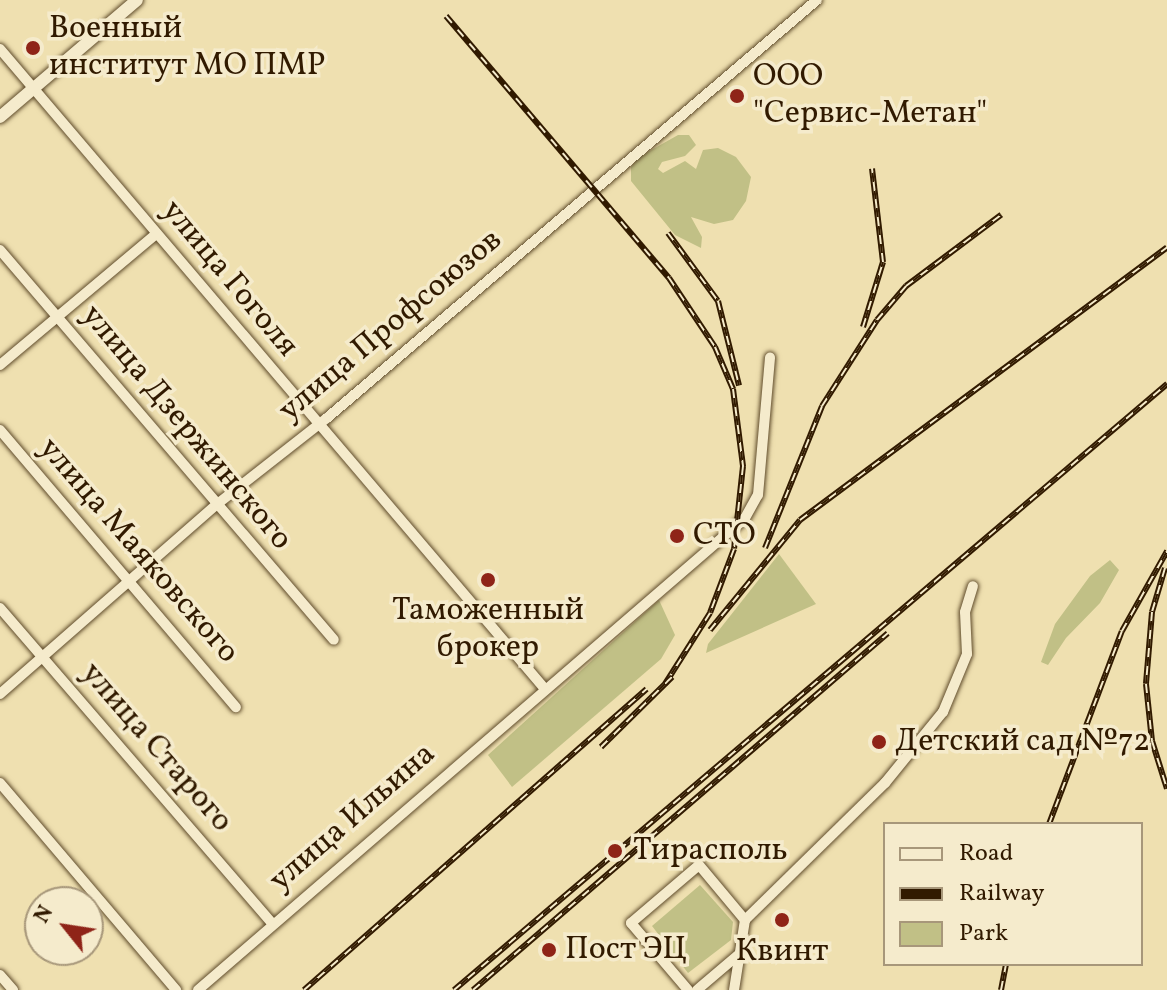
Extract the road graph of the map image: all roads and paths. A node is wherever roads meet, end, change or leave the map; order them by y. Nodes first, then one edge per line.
1 (137, 0) edge
2 (817, 0) edge
3 (0, 49) edge
4 (33, 88) junction
5 (0, 117) edge
6 (156, 234) junction
7 (0, 250) edge
8 (57, 316) junction
9 (770, 358) dead end
10 (0, 365) edge
11 (318, 423) junction
12 (0, 430) edge
13 (216, 505) junction
14 (130, 580) junction
15 (973, 586) dead end
16 (0, 608) edge
17 (334, 640) dead end
18 (44, 658) junction
19 (544, 688) junction
20 (0, 694) edge
21 (236, 707) dead end
22 (0, 783) edge
23 (745, 920) junction
24 (272, 923) junction
25 (738, 955) junction
26 (0, 975) edge
27 (13, 990) edge
28 (176, 990) edge
29 (198, 990) edge
30 (688, 990) edge
31 (697, 990) edge
32 (734, 990) edge

1 - 4 street
2 - 11 street, улица Профсоюзов
3 - 4 street, улица Гоголя
4 - 5 street
4 - 6 street, улица Гоголя
6 - 8 street
6 - 11 street, улица Гоголя
7 - 8 street, улица Дзержинского
8 - 10 street
8 - 13 street, улица Дзержинского
9 - 19 street, улица Ильина
11 - 13 street, улица Профсоюзов
11 - 19 street, улица Гоголя
12 - 14 street, улица Маяковского
13 - 14 street, улица Профсоюзов
13 - 17 street, улица Дзержинского
14 - 18 street, улица Профсоюзов
14 - 21 street, улица Маяковского
15 - 23 street
16 - 18 street, улица Старого
18 - 20 street, улица Профсоюзов
18 - 24 street, улица Старого
19 - 24 street, улица Ильина
22 - 28 street
23 - 25 street
23 - 30 street
24 - 29 street, улица Ильина
25 - 31 street
25 - 32 street
26 - 27 street

